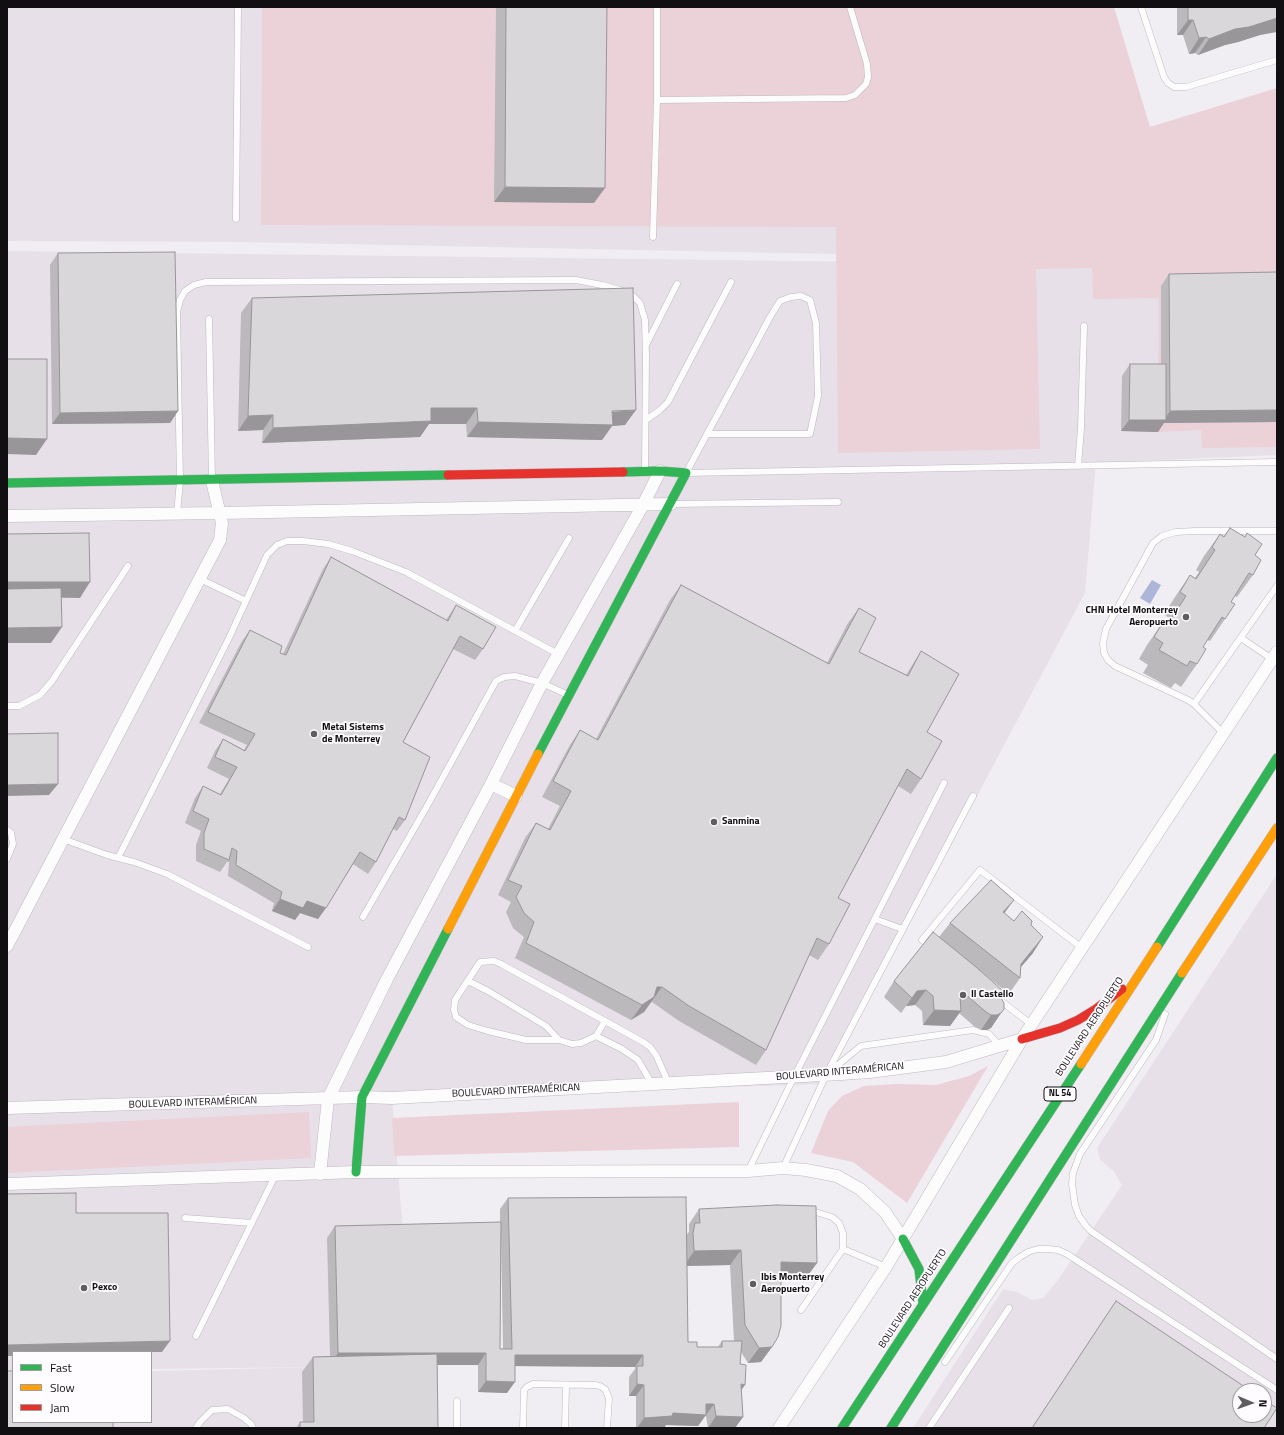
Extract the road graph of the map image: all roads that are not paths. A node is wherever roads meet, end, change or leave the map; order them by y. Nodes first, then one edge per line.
1 (238, 7) edge
2 (657, 7) edge
3 (850, 7) edge
4 (1141, 7) edge
5 (1277, 60) edge
6 (657, 100) junction
7 (236, 219) dead end
8 (653, 237) dead end
9 (731, 282) dead end
10 (677, 284) dead end
11 (209, 319) dead end
12 (1084, 326) dead end
13 (646, 346) junction
14 (646, 420) junction
15 (707, 434) junction
16 (1277, 462) edge
17 (1078, 466) junction
18 (660, 471) junction
19 (645, 472) junction
20 (686, 473) junction
21 (212, 481) junction
22 (180, 482) junction
23 (7, 483) edge
24 (838, 502) dead end
25 (671, 504) junction
26 (643, 505) junction
27 (177, 513) junction
28 (220, 513) junction
29 (7, 516) edge
30 (1277, 531) edge
31 (569, 538) dead end
32 (128, 566) dead end
33 (200, 579) junction
34 (1277, 586) edge
35 (246, 601) junction
36 (515, 631) junction
37 (1241, 638) junction
38 (558, 654) junction
39 (1274, 656) edge
40 (542, 683) junction
41 (569, 696) junction
42 (1194, 704) junction
43 (7, 706) edge
44 (1223, 734) junction
45 (1277, 758) edge
46 (944, 783) dead end
47 (491, 784) junction
48 (516, 796) junction
49 (973, 796) dead end
50 (1277, 828) edge
51 (7, 830) edge
52 (63, 839) junction
53 (7, 858) edge
54 (118, 858) junction
55 (363, 917) dead end
56 (875, 920) junction
57 (902, 929) junction
58 (7, 946) edge
59 (308, 947) dead end
60 (1082, 948) junction
61 (940, 953) edge
62 (1144, 967) junction
63 (468, 981) junction
64 (1169, 993) junction
65 (993, 994) edge
66 (605, 1021) junction
67 (1031, 1024) junction
68 (596, 1036) junction
69 (1022, 1039) junction
70 (559, 1040) junction
71 (1000, 1046) junction
72 (826, 1075) junction
73 (794, 1077) junction
74 (652, 1084) junction
75 (669, 1084) junction
76 (362, 1097) junction
77 (328, 1099) junction
78 (7, 1108) edge
79 (783, 1168) junction
80 (748, 1171) junction
81 (356, 1172) junction
82 (320, 1174) junction
83 (276, 1176) junction
84 (7, 1184) edge
85 (802, 1210) edge
86 (185, 1218) dead end
87 (252, 1223) junction
88 (903, 1239) junction
89 (843, 1249) junction
90 (886, 1267) junction
91 (923, 1303) junction
92 (1009, 1308) dead end
93 (801, 1310) dead end
94 (196, 1336) dead end
95 (1277, 1359) edge
96 (941, 1369) dead end
97 (566, 1385) junction
98 (1277, 1390) edge
99 (457, 1401) dead end
100 (196, 1428) edge
101 (253, 1428) edge
102 (457, 1428) edge
103 (523, 1428) edge
104 (565, 1428) edge
105 (607, 1428) edge
106 (779, 1428) edge
107 (842, 1428) edge
108 (892, 1428) edge
109 (929, 1428) edge

1 - 7 lane
2 - 6 lane
3 - 6 lane
4 - 5 lane
6 - 8 lane
9 - 14 lane
10 - 13 lane
11 - 21 lane
12 - 17 lane
13 - 14 lane
13 - 22 lane
14 - 19 lane
15 - 15 lane
15 - 20 lane
16 - 17 lane
17 - 20 lane
18 - 19 main road
18 - 20 main road
18 - 26 street
19 - 21 main road
20 - 25 main road
21 - 22 main road
21 - 28 street
22 - 23 main road
22 - 27 lane
24 - 25 lane
25 - 26 street
25 - 41 main road
26 - 28 street
26 - 38 street
27 - 28 street
27 - 29 street
28 - 33 street
30 - 42 lane
31 - 36 lane
32 - 43 lane
33 - 35 lane
33 - 52 street
34 - 37 lane
35 - 36 lane
35 - 54 lane
36 - 38 lane
37 - 39 lane
37 - 42 lane
38 - 40 street
39 - 44 street
40 - 41 lane
40 - 47 street
40 - 55 lane
41 - 48 main road
42 - 44 lane
44 - 60 street
45 - 62 main road, BOULEVARD AEROPUERTO / NL 54
46 - 56 lane
47 - 48 street
47 - 77 street
48 - 76 main road
49 - 57 lane
50 - 64 main road
51 - 53 lane
52 - 54 lane
52 - 58 street
54 - 59 lane
56 - 57 lane
56 - 73 lane
57 - 72 lane
60 - 61 lane
60 - 67 street
62 - 69 main road
62 - 91 main road, BOULEVARD AEROPUERTO / NL 54
63 - 66 lane
63 - 70 lane
63 - 70 lane
64 - 95 lane
64 - 108 main road
65 - 67 lane
66 - 68 lane
66 - 75 lane
67 - 69 street
68 - 70 lane
68 - 74 lane
69 - 71 street, BOULEVARD INTERAMÉRICAN
69 - 88 street
71 - 72 street, BOULEVARD INTERAMÉRICAN
71 - 72 lane
72 - 73 street, BOULEVARD INTERAMÉRICAN
72 - 79 lane
73 - 75 street, BOULEVARD INTERAMÉRICAN
73 - 80 lane
74 - 75 street, BOULEVARD INTERAMÉRICAN
74 - 76 street, BOULEVARD INTERAMÉRICAN
76 - 77 street, BOULEVARD INTERAMÉRICAN
76 - 81 main road
77 - 78 street, BOULEVARD INTERAMÉRICAN
77 - 82 street
79 - 80 street
79 - 88 street
80 - 81 street
81 - 82 street
82 - 83 street
83 - 84 street
83 - 87 lane
85 - 89 lane
86 - 87 lane
87 - 94 lane
88 - 90 street
88 - 91 main road
89 - 90 lane
89 - 93 lane
90 - 106 street
91 - 107 main road, BOULEVARD AEROPUERTO / NL 54
92 - 109 lane
96 - 98 lane
97 - 103 lane
97 - 104 lane
97 - 105 lane
99 - 102 lane
100 - 101 lane

